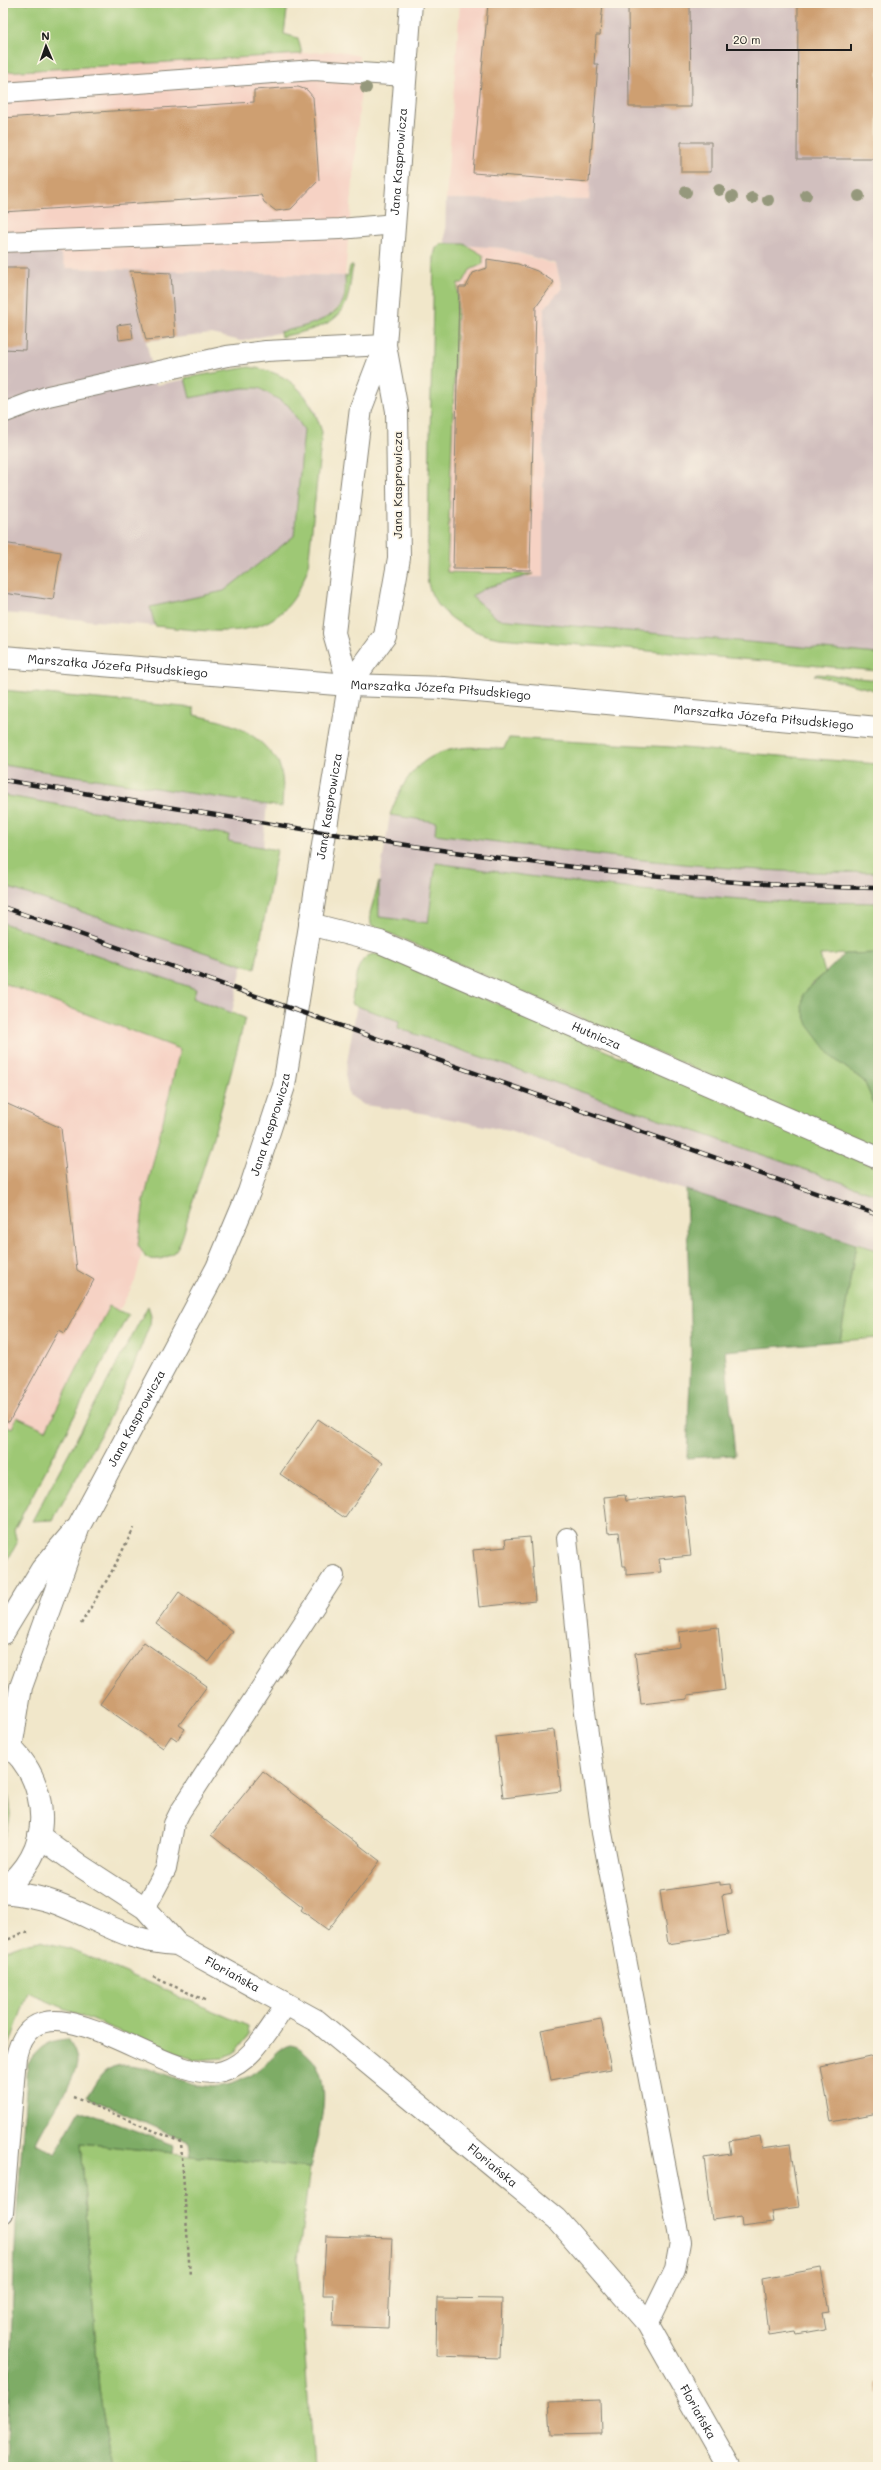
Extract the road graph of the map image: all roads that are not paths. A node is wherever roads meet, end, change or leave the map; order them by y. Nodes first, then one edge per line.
1 (411, 3) edge
2 (406, 76) junction
3 (3, 93) edge
4 (394, 224) junction
5 (3, 242) edge
6 (385, 345) junction
7 (3, 413) edge
8 (3, 657) edge
9 (349, 685) junction
10 (878, 728) edge
11 (310, 924) junction
12 (878, 1158) edge
13 (79, 1526) junction
14 (567, 1538) dead end
15 (334, 1576) dead end
16 (3, 1633) edge
17 (7, 1745) edge
18 (39, 1836) junction
19 (3, 1891) edge
20 (145, 1908) junction
21 (177, 1944) junction
22 (287, 2004) junction
23 (3, 2214) edge
24 (648, 2324) junction
25 (730, 2467) edge

1 - 2 street, Jana Kasprowicza
2 - 3 lane
2 - 4 street, Jana Kasprowicza
4 - 5 lane
4 - 6 street, Jana Kasprowicza
6 - 7 lane
6 - 9 street, Jana Kasprowicza
6 - 9 street, Jana Kasprowicza
8 - 9 street, Marszałka Józefa Piłsudskiego
9 - 10 street, Marszałka Józefa Piłsudskiego
9 - 11 street, Jana Kasprowicza
11 - 12 street, Hutnicza
11 - 13 street, Jana Kasprowicza
13 - 16 street, Jana Kasprowicza
13 - 17 street, Jana Kasprowicza
14 - 24 lane
15 - 20 lane
17 - 18 street
18 - 19 street
18 - 20 street, Floriańska
19 - 21 street, Floriańska
20 - 21 street, Floriańska
21 - 22 street, Floriańska
22 - 23 lane
22 - 24 street, Floriańska
24 - 25 street, Floriańska

